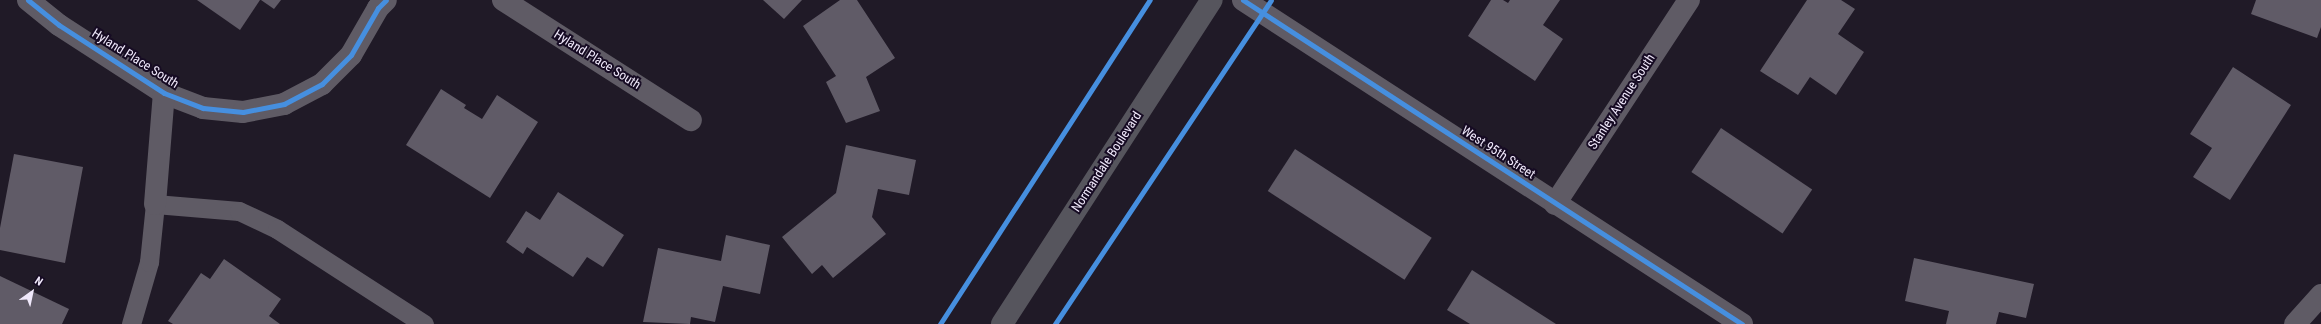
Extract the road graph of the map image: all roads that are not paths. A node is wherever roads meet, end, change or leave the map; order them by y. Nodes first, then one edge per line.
1 (28, 0) edge
2 (386, 0) edge
3 (503, 0) edge
4 (1212, 0) edge
5 (1243, 0) edge
6 (1689, 0) edge
7 (164, 93) junction
8 (691, 120) dead end
9 (155, 204) junction
10 (1555, 204) junction
11 (2321, 295) edge
12 (131, 324) edge
13 (424, 324) edge
14 (1002, 324) edge
15 (1742, 324) edge
16 (2295, 324) edge

1 - 7 street, Hyland Place South
2 - 7 street, Hyland Place South
3 - 8 street, Hyland Place South
4 - 14 main road, Normandale Boulevard
5 - 10 street, West 95th Street
6 - 10 street, Stanley Avenue South
7 - 9 street, Hyland Place South
9 - 12 lane
9 - 13 lane
10 - 15 street, West 95th Street
11 - 16 street

